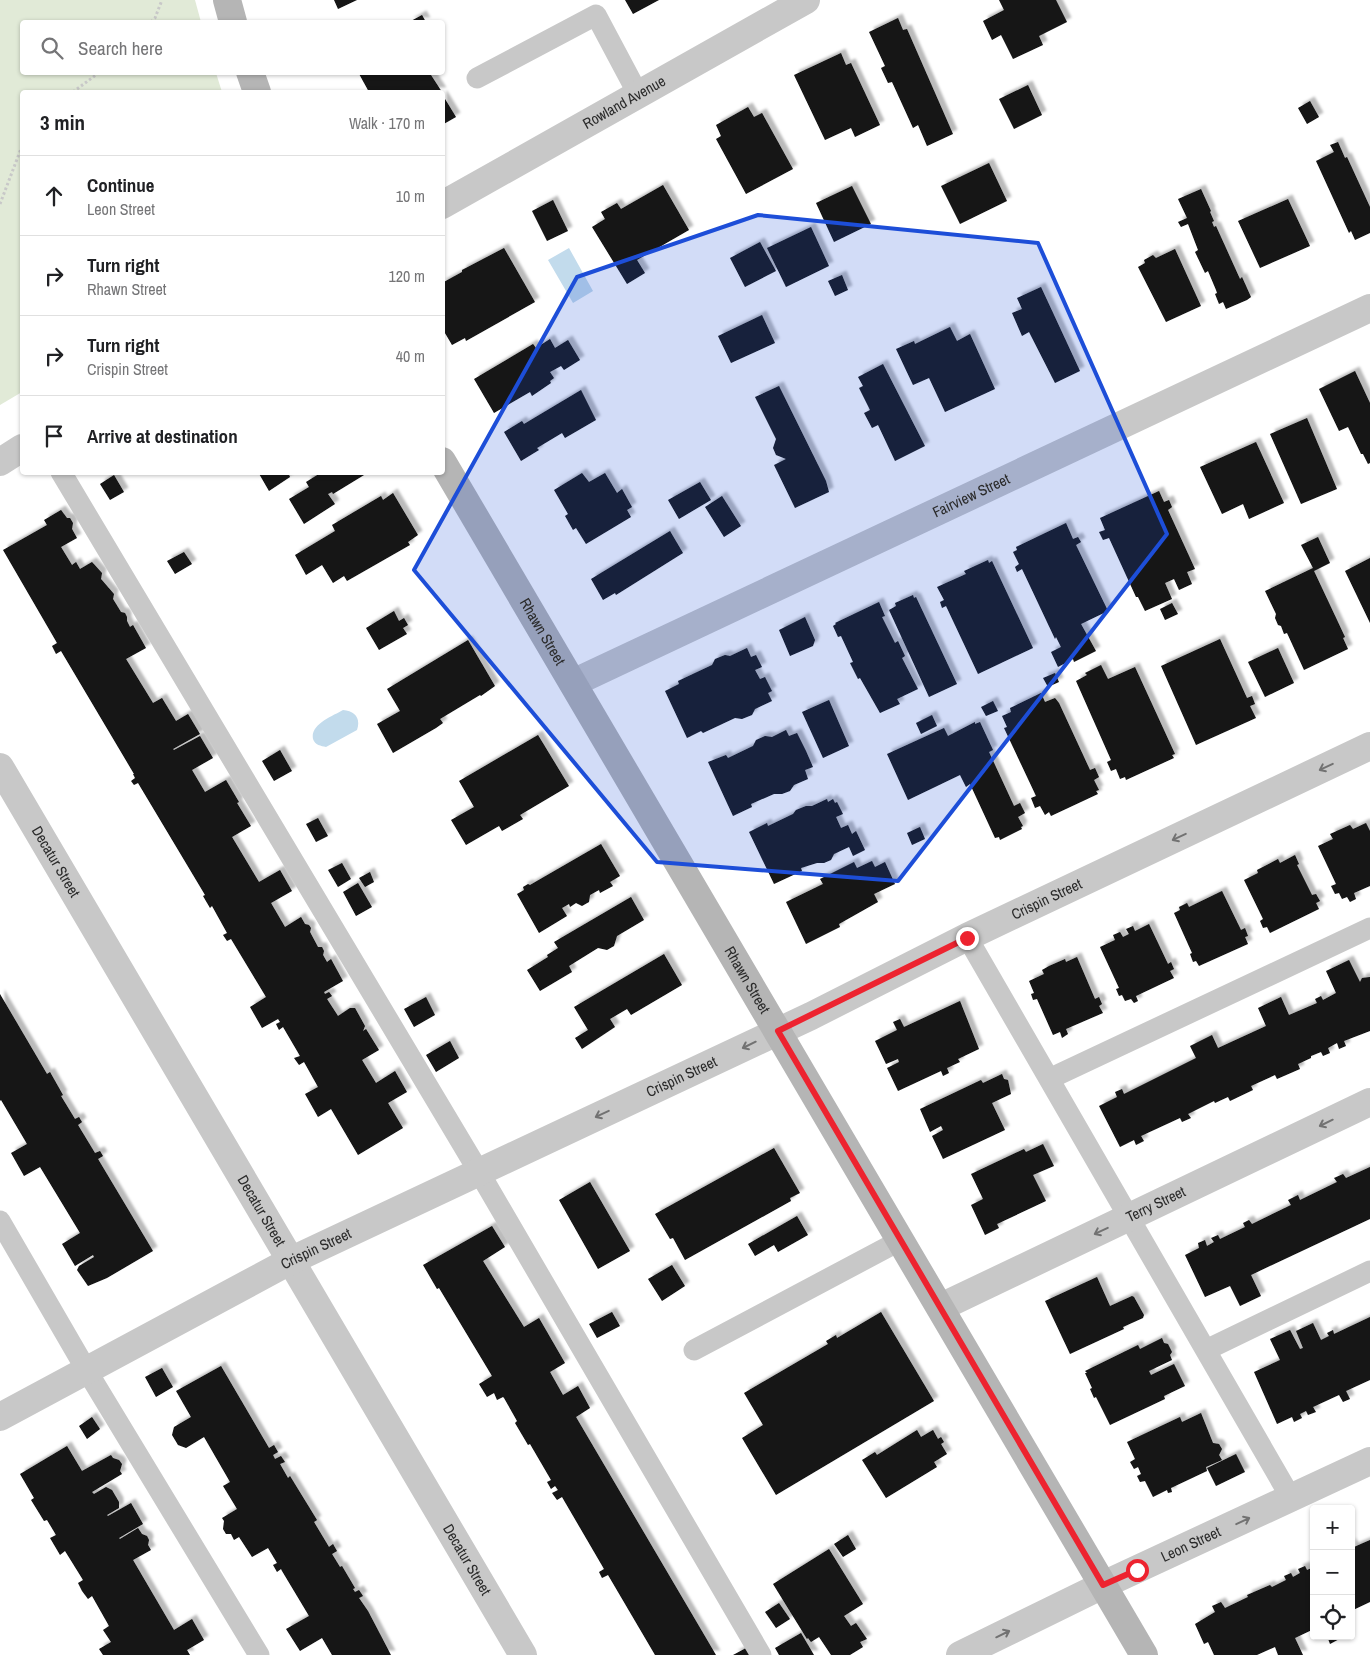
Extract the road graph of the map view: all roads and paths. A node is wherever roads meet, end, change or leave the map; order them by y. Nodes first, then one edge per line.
1 (162, 0) edge
2 (227, 0) edge
3 (791, 4) edge
4 (153, 20) edge
5 (232, 20) edge
6 (96, 75) edge
7 (251, 75) edge
8 (477, 78) dead end
9 (77, 90) edge
10 (256, 90) edge
11 (638, 94) junction
12 (20, 151) edge
13 (445, 203) edge
14 (0, 204) edge
15 (1370, 308) edge
16 (20, 449) edge
17 (0, 462) edge
18 (445, 466) edge
19 (64, 475) edge
20 (573, 684) junction
21 (1370, 746) edge
22 (0, 767) edge
23 (1370, 928) edge
24 (967, 938) junction
25 (778, 1031) junction
26 (1048, 1079) junction
27 (1370, 1102) edge
28 (479, 1172) junction
29 (1129, 1218) junction
30 (0, 1221) edge
31 (901, 1240) junction
32 (290, 1261) junction
33 (1370, 1271) edge
34 (940, 1307) junction
35 (694, 1350) dead end
36 (1206, 1350) junction
37 (87, 1371) junction
38 (0, 1418) edge
39 (1370, 1462) edge
40 (1291, 1498) junction
41 (1103, 1585) junction
42 (259, 1655) edge
43 (523, 1655) edge
44 (761, 1655) edge
45 (960, 1655) edge
46 (1144, 1655) edge

1 - 4 path
2 - 5 main road
3 - 11 street, Rowland Avenue
6 - 9 path
7 - 10 main road
8 - 11 lane
11 - 13 street, Rowland Avenue
12 - 14 path
15 - 20 street, Fairview Street
16 - 17 street
18 - 20 main road, Rhawn Street
19 - 28 lane
20 - 25 main road, Rhawn Street
21 -> 24 street, Crispin Street
22 - 32 street, Decatur Street
23 - 26 lane
24 - 25 street, Crispin Street
24 - 26 lane
25 -> 28 street, Crispin Street
25 - 31 main road, Rhawn Street
26 - 29 lane
27 -> 29 street, Terry Street
28 - 32 street, Crispin Street
28 - 44 lane
29 -> 34 street, Terry Street
29 - 36 lane
30 - 37 lane
31 - 34 main road, Rhawn Street
31 - 35 lane
32 - 37 street, Crispin Street
32 - 43 street, Decatur Street
33 - 36 lane
34 - 41 main road, Rhawn Street
36 - 40 lane
37 - 38 street, Crispin Street
37 - 42 lane
39 - 40 street, Leon Street
41 -> 40 street, Leon Street
45 -> 41 street, Leon Street
41 - 46 main road, Rhawn Street

